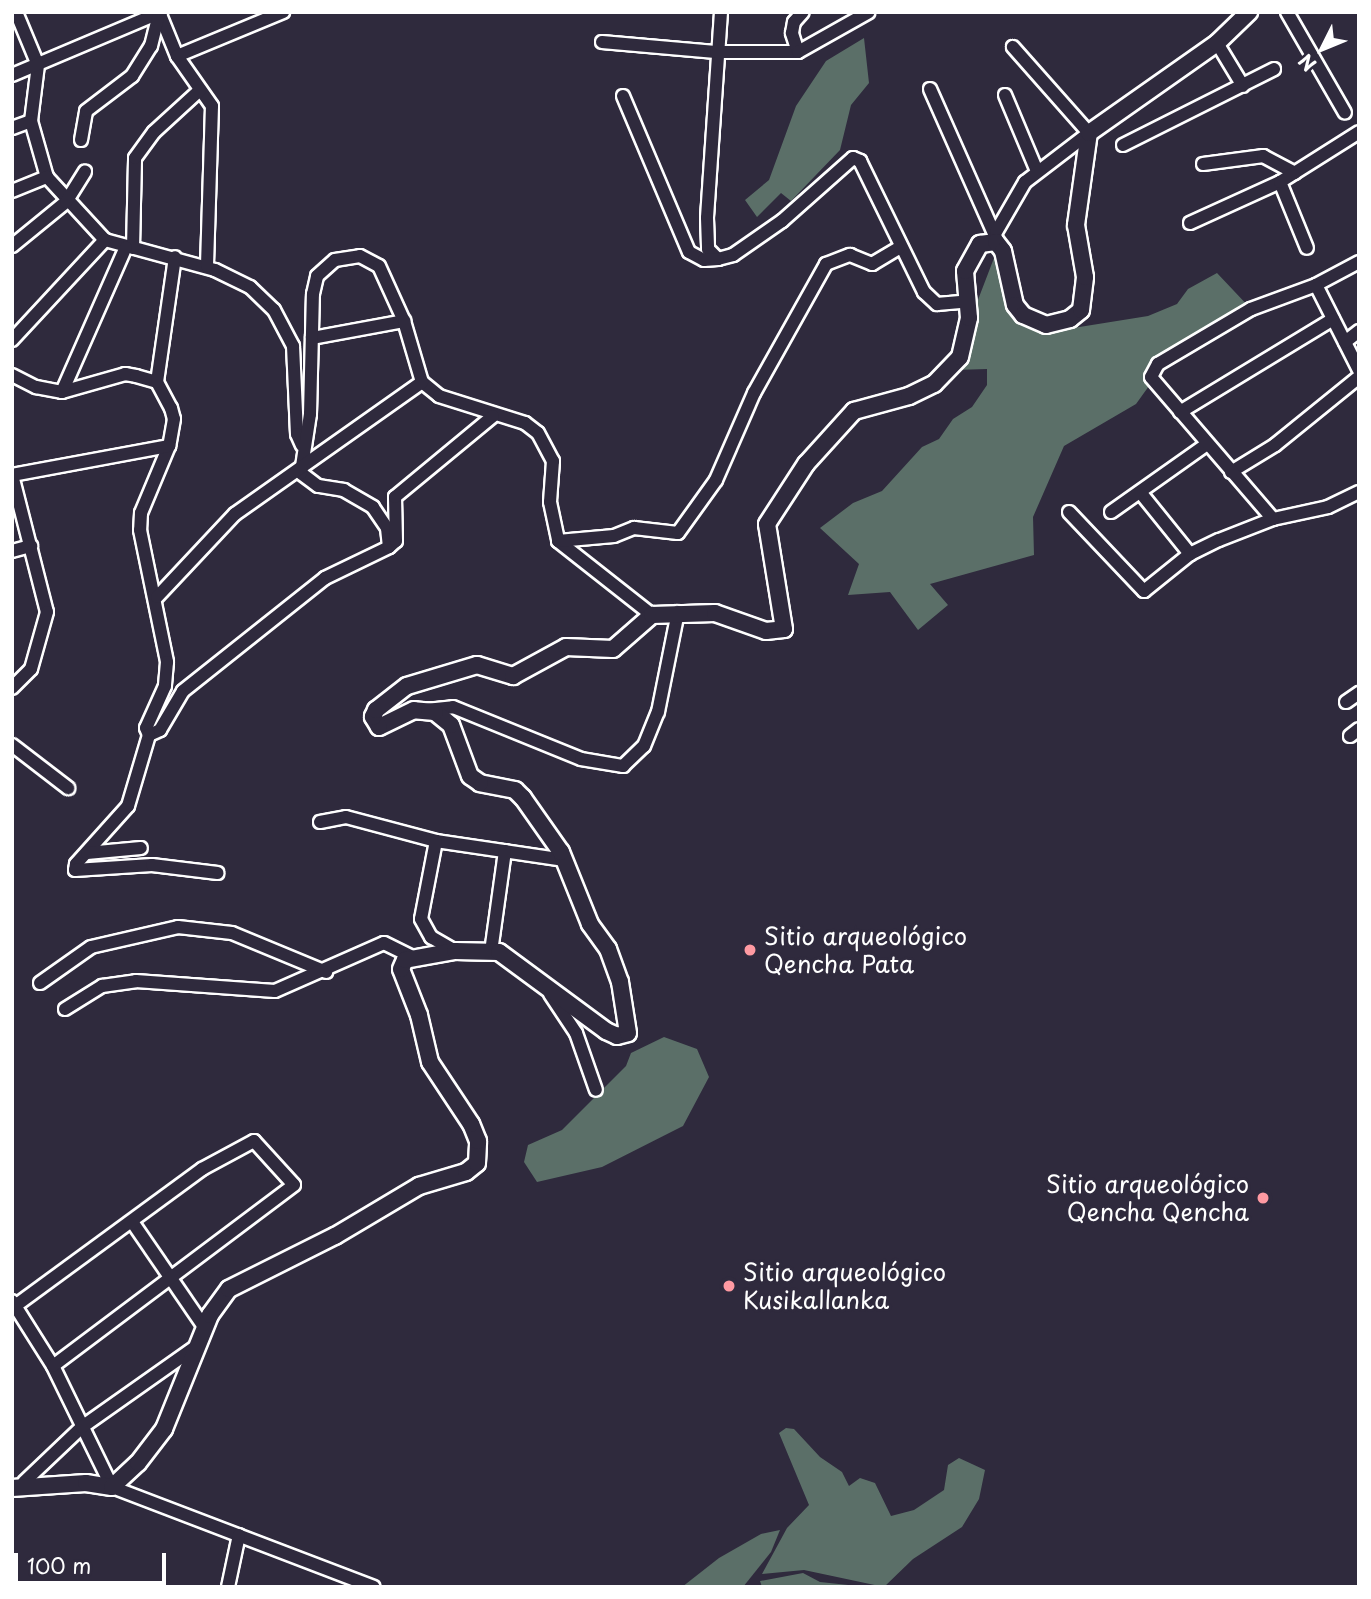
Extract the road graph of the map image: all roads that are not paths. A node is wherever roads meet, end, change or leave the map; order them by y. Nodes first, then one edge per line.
1 (160, 12) edge
2 (283, 12) edge
3 (721, 12) edge
4 (803, 12) edge
5 (869, 12) edge
6 (1249, 12) edge
7 (1287, 12) edge
8 (15, 13) edge
9 (602, 42) dead end
10 (1217, 43) junction
11 (1013, 47) dead end
12 (716, 52) junction
13 (798, 52) junction
14 (177, 56) junction
15 (38, 65) junction
16 (1274, 69) dead end
17 (12, 75) edge
18 (1243, 86) junction
19 (930, 89) dead end
20 (200, 90) junction
21 (1004, 95) dead end
22 (623, 96) dead end
23 (1345, 113) dead end
24 (32, 121) junction
25 (12, 128) edge
26 (1092, 131) junction
27 (1359, 132) edge
28 (81, 140) dead end
29 (1123, 145) dead end
30 (1203, 164) dead end
31 (1037, 171) junction
32 (85, 172) dead end
33 (1295, 173) junction
34 (47, 177) junction
35 (1280, 182) junction
36 (12, 191) edge
37 (65, 202) junction
38 (1190, 223) dead end
39 (996, 237) junction
40 (105, 240) junction
41 (12, 246) edge
42 (129, 248) junction
43 (900, 248) junction
44 (1307, 248) dead end
45 (175, 257) junction
46 (718, 259) junction
47 (1359, 262) edge
48 (206, 266) junction
49 (1316, 285) junction
50 (969, 301) junction
51 (1333, 319) junction
52 (404, 321) junction
53 (1359, 331) edge
54 (312, 338) junction
55 (12, 340) edge
56 (1345, 342) junction
57 (1359, 370) edge
58 (12, 374) edge
59 (1359, 377) edge
60 (157, 382) junction
61 (422, 382) junction
62 (62, 392) junction
63 (1180, 412) junction
64 (493, 416) junction
65 (1208, 444) junction
66 (302, 445) junction
67 (169, 446) junction
68 (300, 466) junction
69 (1231, 472) junction
70 (12, 475) edge
71 (1140, 492) junction
72 (1359, 492) edge
73 (1069, 512) dead end
74 (1111, 512) dead end
75 (1273, 519) junction
76 (558, 541) junction
77 (31, 546) junction
78 (389, 547) junction
79 (12, 551) edge
80 (1190, 554) junction
81 (157, 597) junction
82 (678, 612) junction
83 (652, 615) junction
84 (12, 688) edge
85 (1359, 693) edge
86 (1346, 702) dead end
87 (425, 710) junction
88 (149, 735) junction
89 (12, 745) edge
90 (68, 788) dead end
91 (320, 822) dead end
92 (436, 841) junction
93 (141, 848) dead end
94 (505, 851) junction
95 (87, 853) junction
96 (565, 859) junction
97 (218, 873) dead end
98 (455, 951) junction
99 (491, 952) junction
100 (413, 957) junction
101 (521, 964) junction
102 (326, 972) junction
103 (40, 983) dead end
104 (65, 1009) dead end
105 (596, 1090) dead end
106 (133, 1223) junction
107 (172, 1277) junction
108 (14, 1304) edge
109 (205, 1328) junction
110 (197, 1346) junction
111 (53, 1366) junction
112 (82, 1427) junction
113 (22, 1484) edge
114 (112, 1487) junction
115 (239, 1535) junction
116 (228, 1587) edge
117 (374, 1587) edge

1 - 14 street
1 - 15 street
1 - 28 street
2 - 14 street
3 - 12 street
4 - 13 street
5 - 13 street
6 - 10 main road
7 - 23 street
8 - 15 street
9 - 12 street
10 - 18 street
10 - 26 main road
11 - 26 street
12 - 13 street
12 - 46 street
14 - 20 street
15 - 17 street
15 - 24 street
16 - 18 street
18 - 29 street
19 - 39 street
20 - 42 street
20 - 48 street
21 - 31 street
22 - 46 street
24 - 25 street
24 - 34 street
26 - 31 street
26 - 39 main road
27 - 33 street
30 - 33 street
31 - 39 street
32 - 37 street
33 - 35 street
34 - 36 street
34 - 37 street
35 - 38 street
35 - 44 street
37 - 40 street
37 - 41 street
39 - 50 main road
40 - 42 street
40 - 55 street
42 - 45 street
42 - 62 street
43 - 46 street
43 - 50 street
43 - 76 street
45 - 48 street
45 - 60 street
47 - 49 street
48 - 66 street
49 - 51 street
49 - 63 street
50 - 82 main road
51 - 56 street
51 - 63 street
52 - 54 street
52 - 54 street
52 - 61 street
53 - 56 street
54 - 66 street
56 - 57 street
58 - 62 street
59 - 69 street
60 - 62 street
60 - 67 street
61 - 64 street
61 - 68 street
63 - 65 street
64 - 76 street
64 - 78 street
65 - 69 street
65 - 71 street
66 - 68 street
67 - 70 street
67 - 81 street
68 - 78 street
68 - 81 street
69 - 75 street
70 - 77 street
71 - 74 street
71 - 80 street
72 - 75 street
73 - 80 street
75 - 80 street
76 - 83 street
77 - 79 street
77 - 84 street
78 - 88 street
81 - 88 street
82 - 83 main road
82 - 87 street
83 - 87 main road
85 - 86 street
87 - 96 main road
88 - 95 street
89 - 90 street
91 - 92 street
92 - 94 street
92 - 98 street
93 - 95 street
94 - 96 street
94 - 99 street
95 - 97 street
96 - 101 main road
98 - 99 main road
98 - 100 main road
99 - 101 main road
100 - 102 street
100 - 109 main road
101 - 105 street
102 - 103 street
102 - 104 street
106 - 107 street
106 - 107 street
106 - 108 street
107 - 109 street
107 - 111 street
108 - 111 street
109 - 110 main road
110 - 112 street
110 - 114 main road
111 - 112 street
112 - 113 street
112 - 114 street
113 - 114 main road
114 - 115 street
115 - 116 street
115 - 117 street

